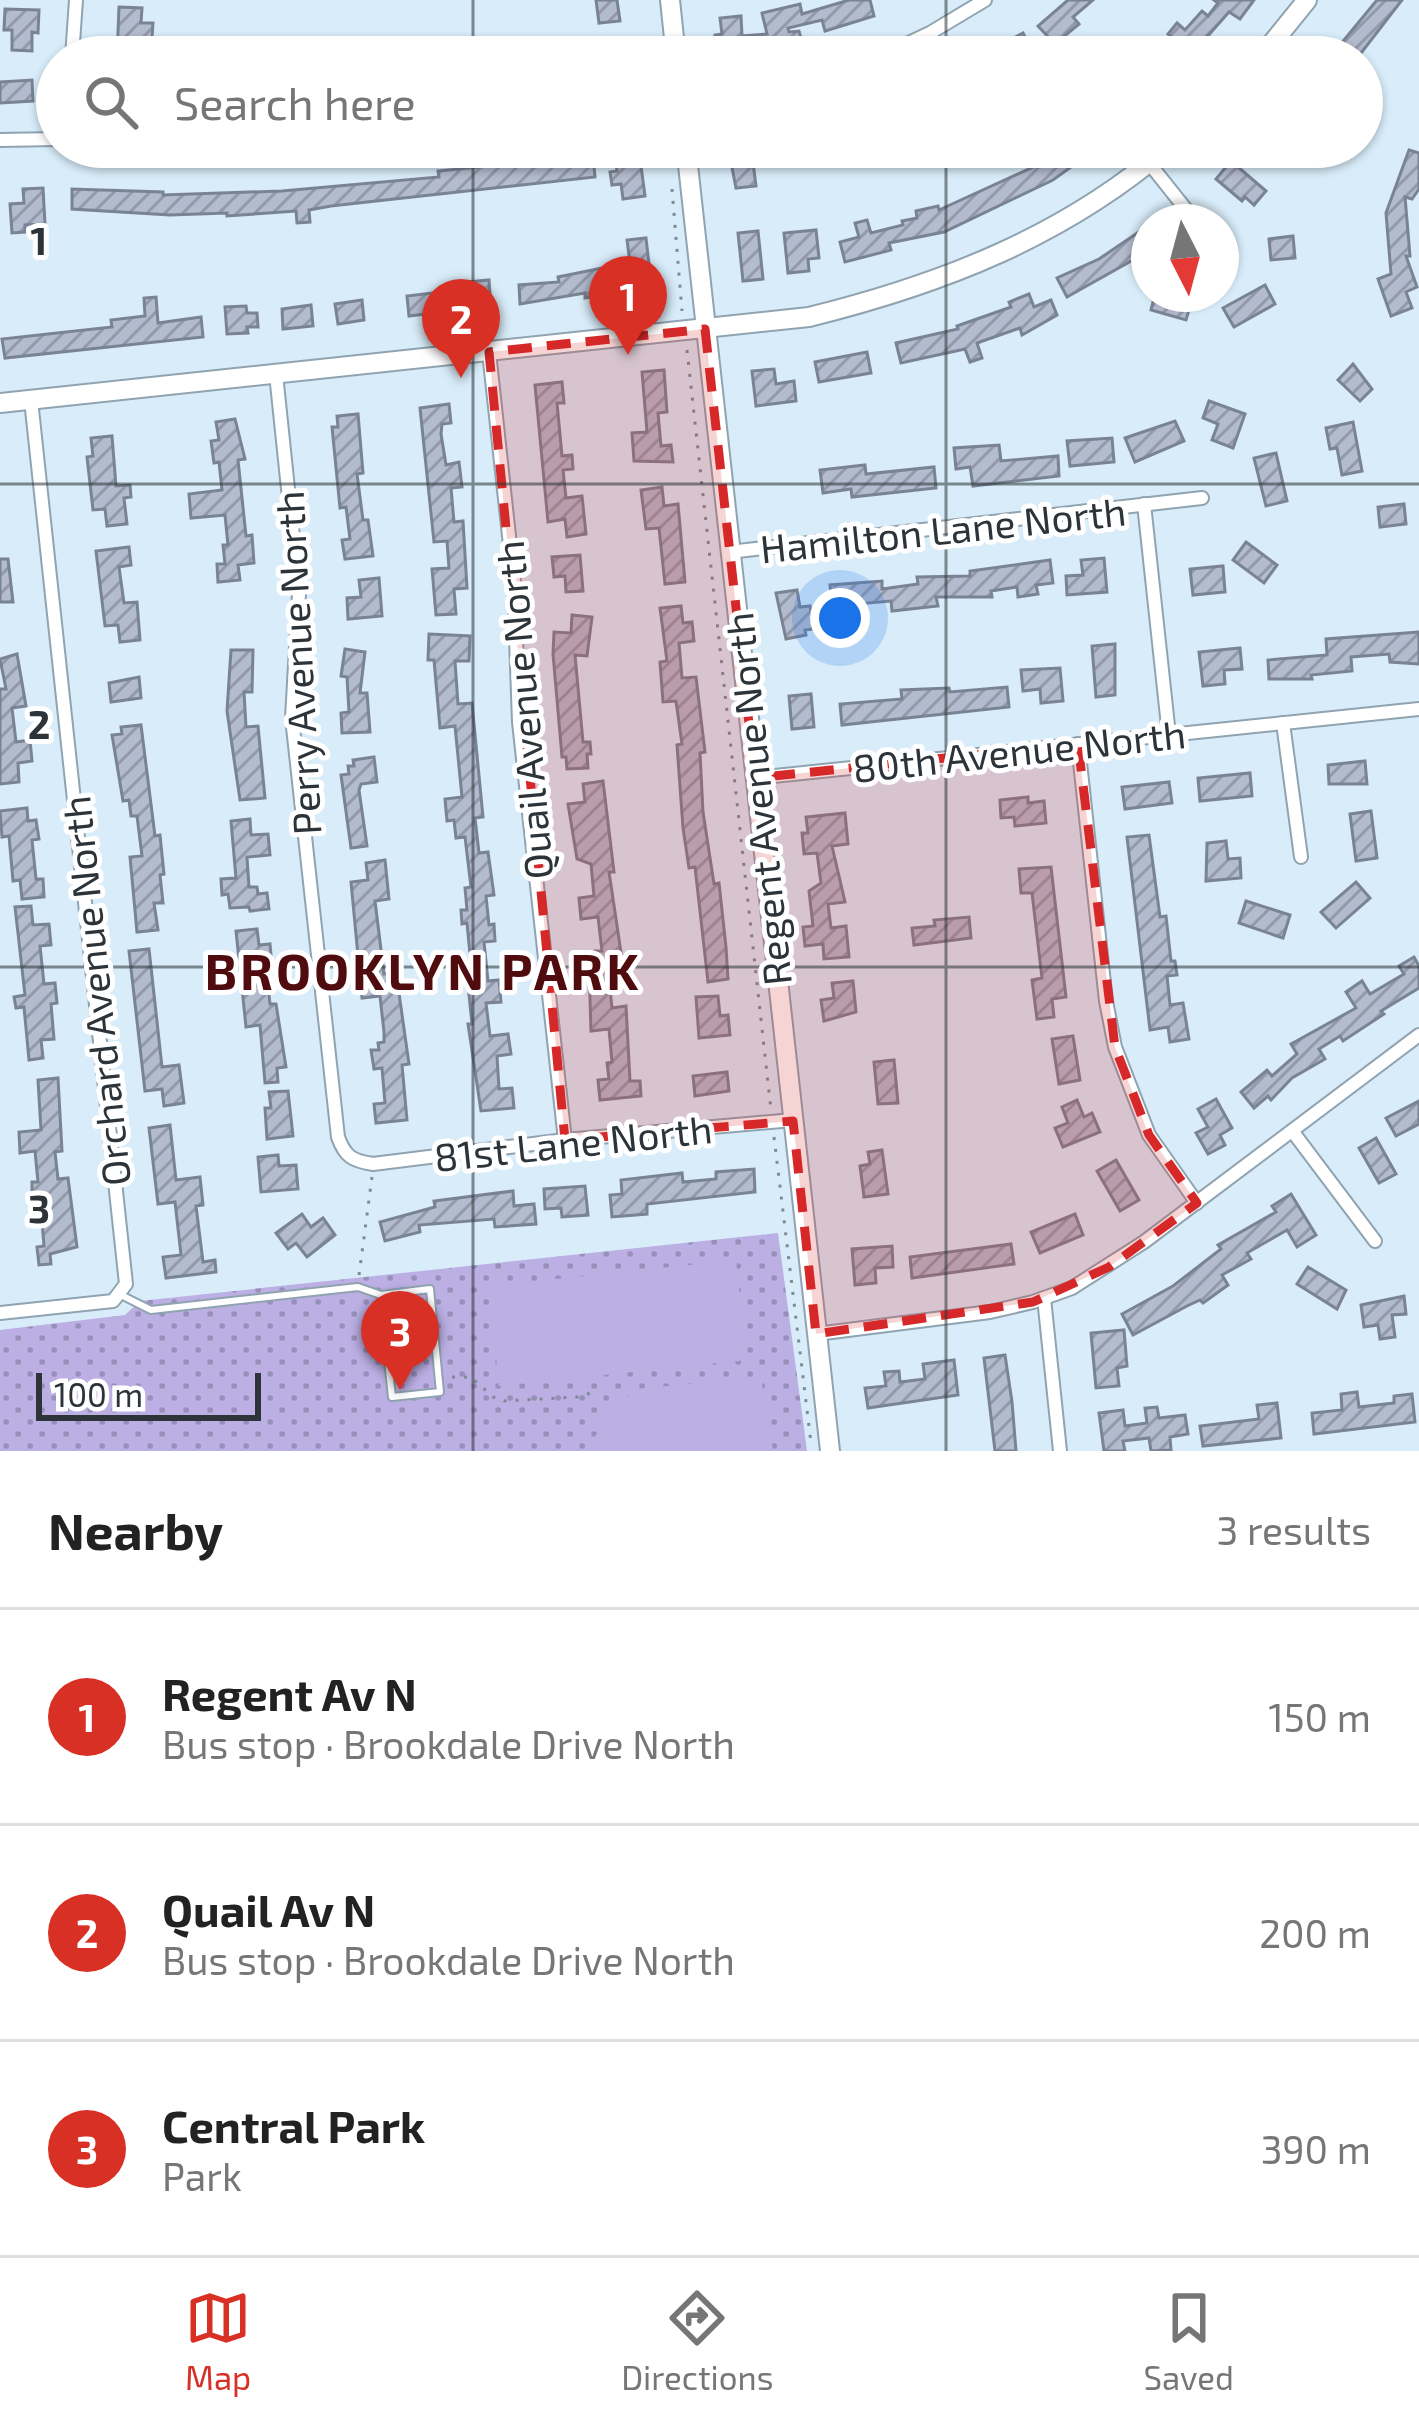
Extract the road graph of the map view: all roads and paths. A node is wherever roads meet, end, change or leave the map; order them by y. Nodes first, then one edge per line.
1 (76, 0) edge
2 (670, 0) edge
3 (985, 0) edge
4 (1307, 0) edge
5 (969, 5) edge
6 (73, 36) edge
7 (674, 36) edge
8 (915, 36) edge
9 (1278, 36) edge
10 (0, 140) edge
11 (36, 140) edge
12 (688, 168) edge
13 (1142, 168) edge
14 (1153, 168) edge
15 (673, 189) dead end
16 (1182, 204) edge
17 (682, 312) dead end
18 (705, 329) junction
19 (687, 349) dead end
20 (489, 352) junction
21 (276, 374) junction
22 (31, 400) junction
23 (0, 404) edge
24 (1202, 498) dead end
25 (1144, 504) junction
26 (729, 552) junction
27 (1419, 709) edge
28 (1283, 723) junction
29 (1169, 735) junction
30 (1078, 744) junction
31 (755, 778) junction
32 (1301, 856) dead end
33 (1419, 1035) edge
34 (771, 1112) dead end
35 (793, 1120) junction
36 (773, 1131) dead end
37 (1293, 1132) junction
38 (565, 1140) junction
39 (354, 1161) joint
40 (373, 1163) junction
41 (1197, 1203) junction
42 (1376, 1241) dead end
43 (358, 1287) junction
44 (122, 1294) junction
45 (381, 1294) junction
46 (1044, 1298) junction
47 (0, 1312) edge
48 (816, 1334) junction
49 (439, 1378) junction
50 (594, 1387) dead end
51 (812, 1451) edge
52 (830, 1451) edge
53 (1060, 1451) edge

1 - 6 street
2 - 7 street
3 - 5 street
4 - 9 street
5 - 8 street
10 - 11 street
12 - 18 street, Regent Avenue North
13 - 18 street
14 - 16 street
15 - 17 path
18 - 20 street
18 - 26 street, Regent Avenue North
19 - 34 path
20 - 21 street
20 - 38 street, Quail Avenue North
21 - 22 street
21 - 39 street, Perry Avenue North
22 - 23 street
22 - 44 street, Orchard Avenue North
24 - 25 street
25 - 26 street, Hamilton Lane North
25 - 29 street, Hamilton Lane North
26 - 31 street, Regent Avenue North
27 - 28 street, 80th Avenue North
28 - 29 street, 80th Avenue North
28 - 32 street
29 - 30 street, 80th Avenue North
30 - 31 street, 80th Avenue North
30 - 41 street
31 - 35 street, Regent Avenue North
33 - 37 street
35 - 38 street, 81st Lane North
35 - 48 street, Regent Avenue North
36 - 51 path
37 - 41 street
37 - 42 street
38 - 40 street, 81st Lane North
39 - 40 street, 81st Lane North
40 - 43 path
41 - 46 street
43 - 44 lane
43 - 45 lane
44 - 47 street
45 - 49 lane
45 - 49 lane
46 - 48 street
46 - 53 street
48 - 52 street, Regent Avenue North
49 - 50 path

